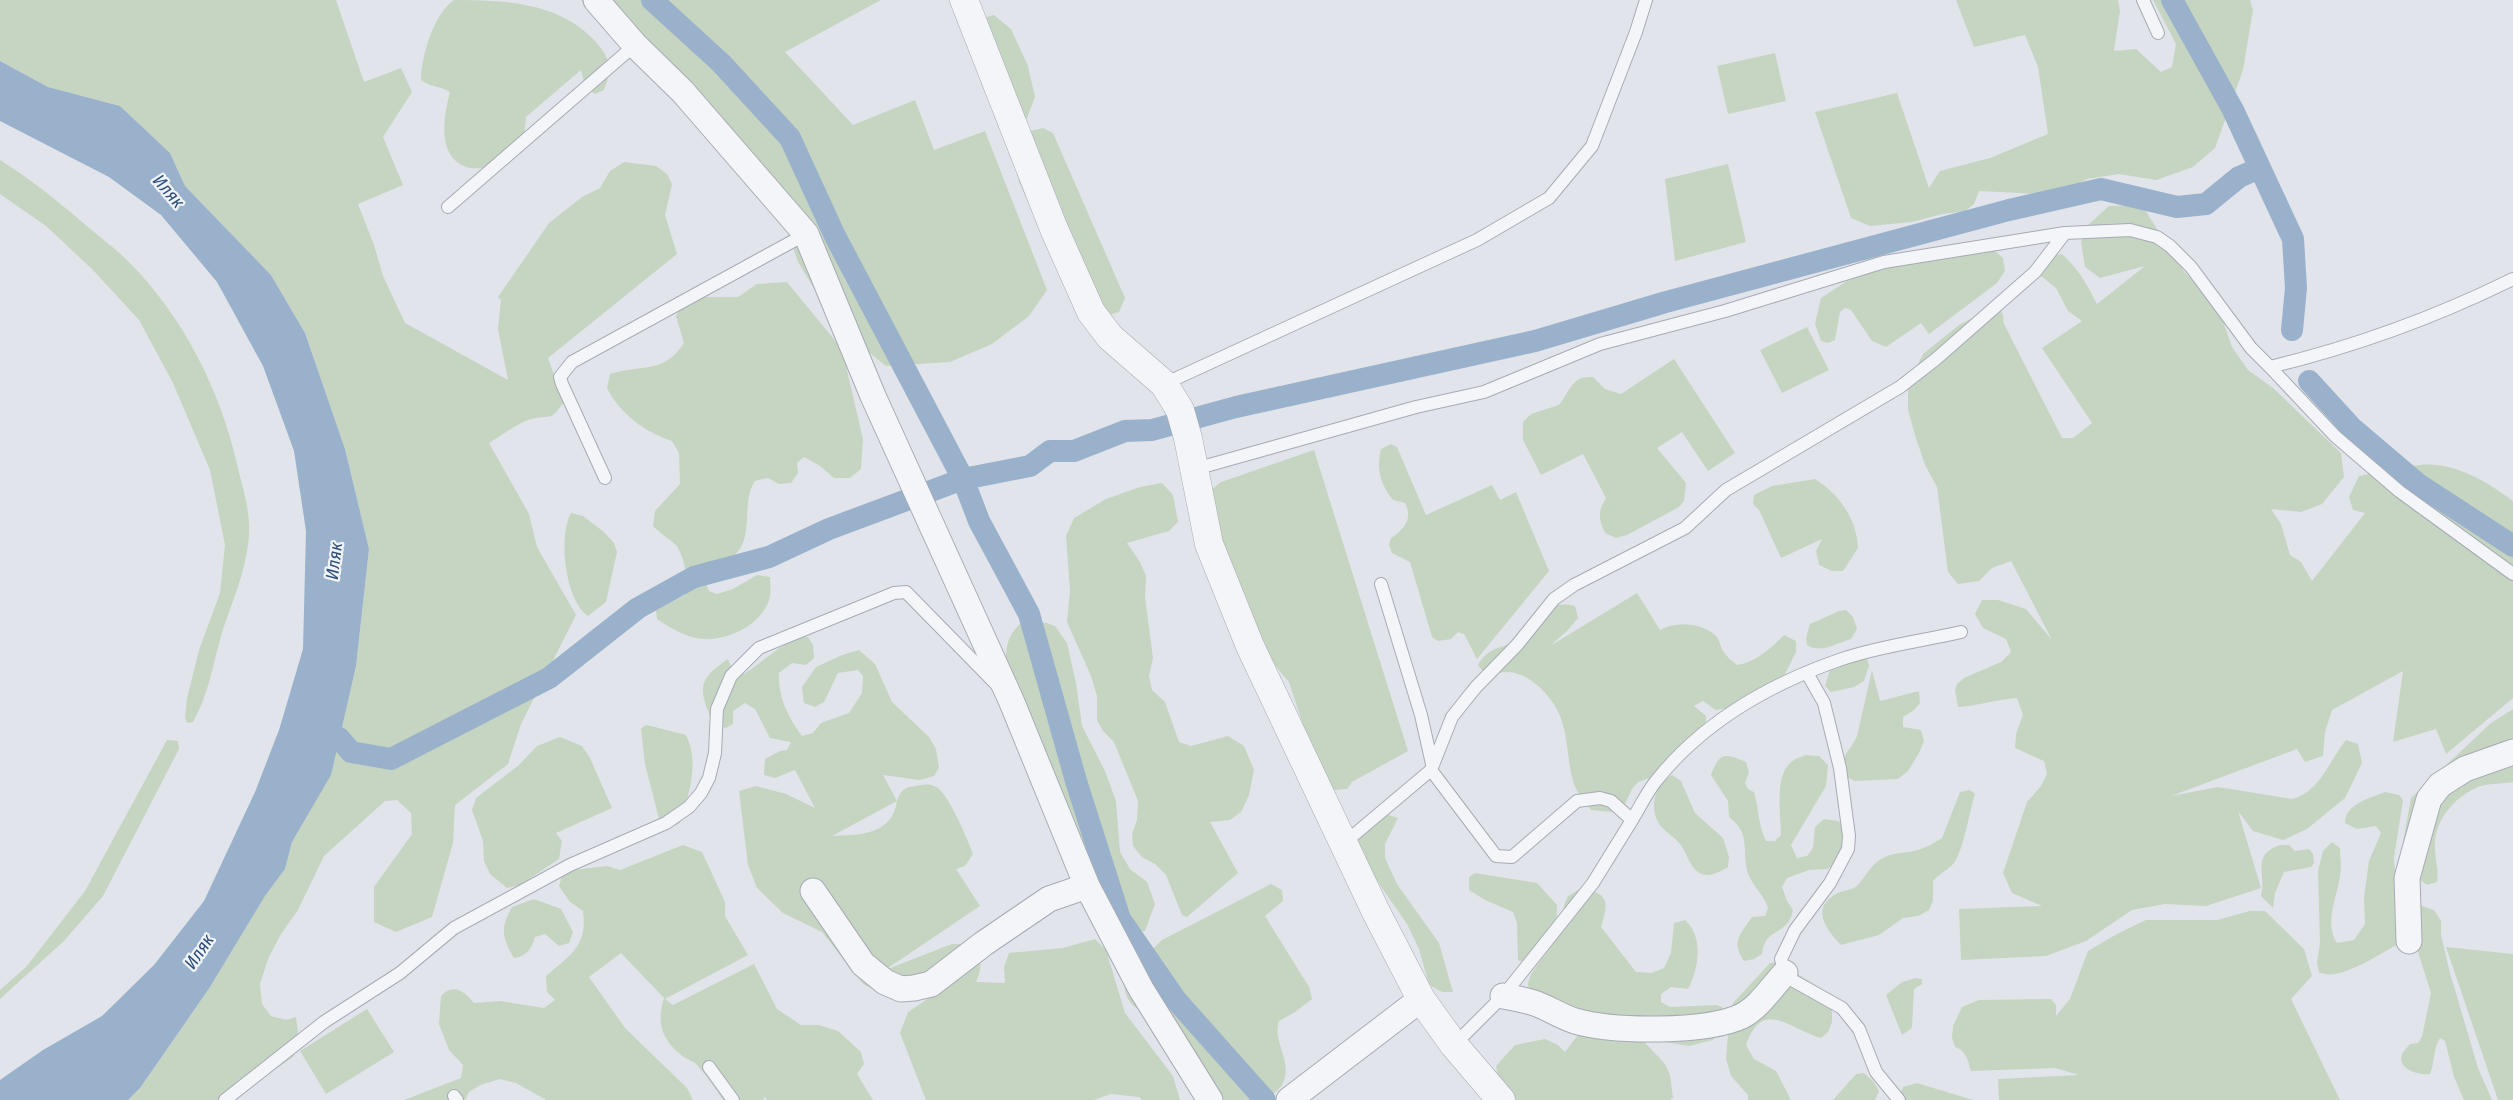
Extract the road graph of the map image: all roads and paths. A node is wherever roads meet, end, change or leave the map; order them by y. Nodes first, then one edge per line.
1 (596, 0) edge
2 (964, 0) edge
3 (1646, 0) edge
4 (2143, 0) edge
5 (2158, 33) dead end
6 (635, 45) junction
7 (448, 207) dead end
8 (2065, 232) junction
9 (806, 234) junction
10 (2513, 279) edge
11 (2270, 367) junction
12 (1164, 384) junction
13 (1195, 469) junction
14 (605, 478) dead end
15 (2513, 574) edge
16 (1381, 584) dead end
17 (1961, 632) dead end
18 (1807, 673) junction
19 (1011, 700) junction
20 (2513, 752) edge
21 (1432, 767) junction
22 (1632, 820) junction
23 (1343, 844) junction
24 (1087, 886) junction
25 (813, 891) dead end
26 (2409, 941) dead end
27 (1785, 973) junction
28 (1503, 996) junction
29 (1422, 999) junction
30 (1454, 1045) junction
31 (709, 1067) dead end
32 (1294, 1096) edge
33 (225, 1100) edge
34 (733, 1100) edge
35 (1210, 1100) edge
36 (1501, 1100) edge
37 (1899, 1100) edge

1 - 6 street
2 - 12 street
3 - 12 lane
4 - 5 lane
6 - 7 lane
6 - 9 street
8 - 11 lane
8 - 13 lane
8 - 21 lane
9 - 14 lane
9 - 19 street
10 - 11 lane
11 - 15 lane
12 - 13 street
13 - 23 street
16 - 21 lane
17 - 18 lane
18 - 22 lane
18 - 27 lane
19 - 24 street
19 - 33 lane
20 - 26 street
21 - 22 lane
21 - 23 lane
22 - 28 lane
23 - 29 street
24 - 25 street
24 - 35 street
27 - 28 street
27 - 37 lane
28 - 30 lane
29 - 30 street
29 - 32 street
30 - 36 street
31 - 34 lane

